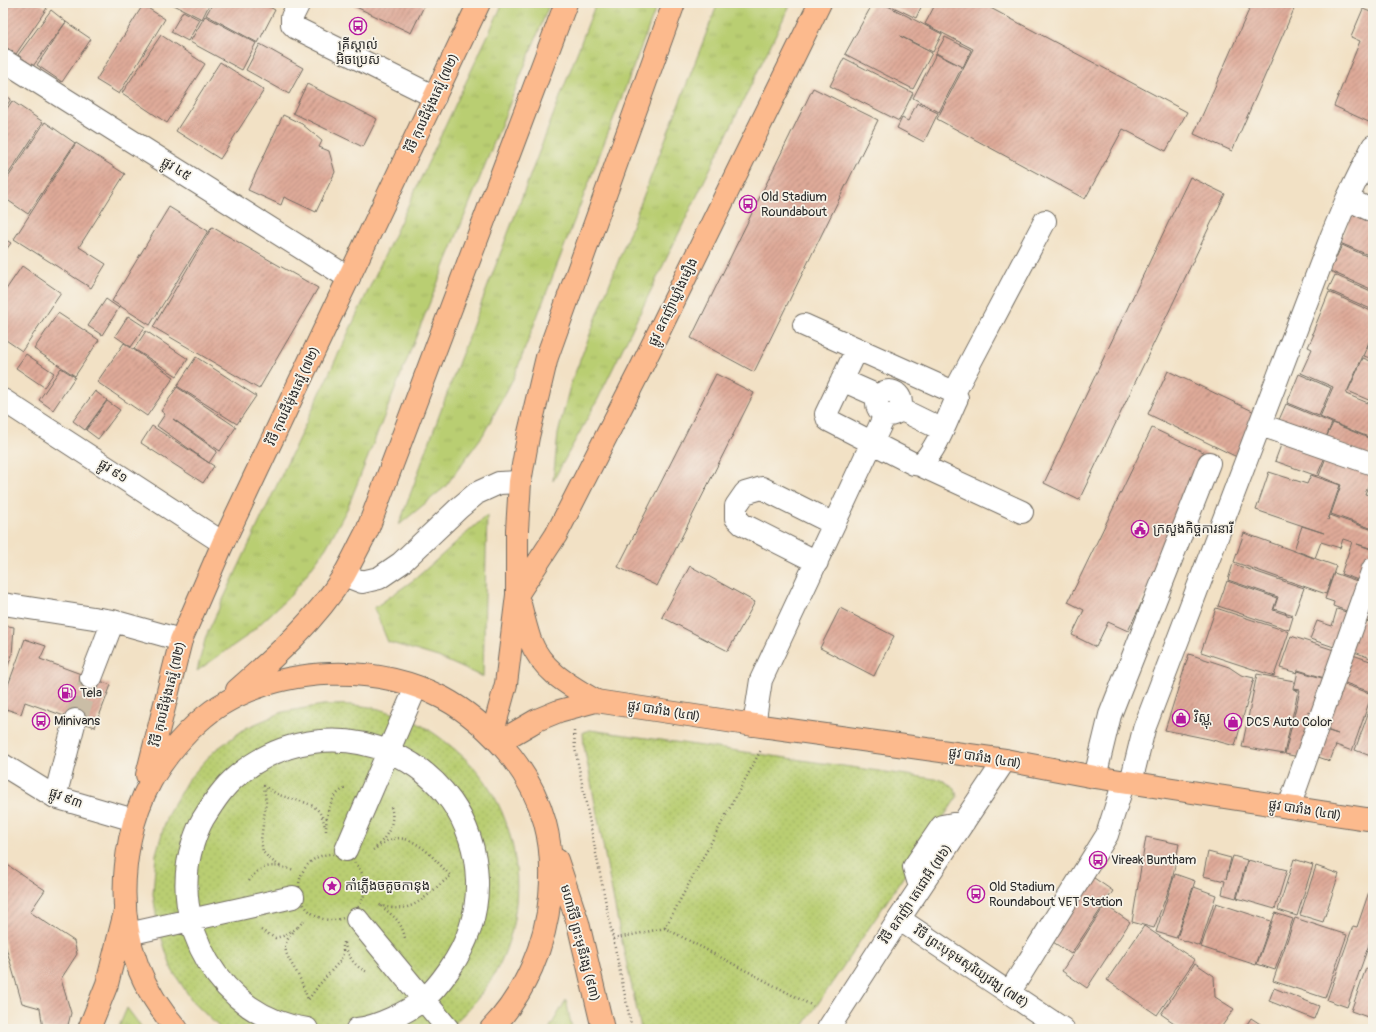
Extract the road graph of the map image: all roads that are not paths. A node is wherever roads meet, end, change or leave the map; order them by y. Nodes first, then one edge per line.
1 (299, 3) edge
2 (479, 3) edge
3 (566, 3) edge
4 (674, 3) edge
5 (820, 3) edge
6 (3, 60) edge
7 (435, 97) junction
8 (1373, 146) edge
9 (1347, 199) junction
10 (1373, 211) edge
11 (1045, 221) dead end
12 (349, 278) junction
13 (804, 325) dead end
14 (857, 349) junction
15 (904, 370) junction
16 (842, 380) junction
17 (954, 393) junction
18 (3, 400) edge
19 (889, 403) junction
20 (1261, 425) junction
21 (943, 430) junction
22 (873, 443) junction
23 (1209, 463) dead end
24 (1373, 464) edge
25 (920, 465) junction
26 (520, 482) junction
27 (1022, 512) dead end
28 (834, 524) junction
29 (224, 543) junction
30 (817, 562) junction
31 (1373, 569) edge
32 (344, 575) junction
33 (517, 595) junction
34 (3, 604) edge
35 (113, 621) junction
36 (181, 640) junction
37 (91, 678) tunnel mouth
38 (416, 687) junction
39 (596, 700) junction
40 (218, 706) junction
41 (75, 720) tunnel mouth
42 (754, 725) junction
43 (496, 738) junction
44 (389, 751) junction
45 (1005, 760) junction
46 (3, 765) edge
47 (1095, 777) junction
48 (1128, 782) junction
49 (56, 797) junction
50 (1288, 807) junction
51 (138, 811) junction
52 (1373, 820) edge
53 (548, 834) junction
54 (346, 850) dead end
55 (293, 897) dead end
56 (125, 912) junction
57 (357, 919) dead end
58 (899, 919) junction
59 (190, 920) junction
60 (128, 934) junction
61 (1009, 993) junction
62 (423, 1000) junction
63 (89, 1029) edge
64 (177, 1029) edge
65 (307, 1029) edge
66 (357, 1029) edge
67 (448, 1029) edge
68 (490, 1029) edge
69 (603, 1029) edge
70 (828, 1029) edge
71 (1063, 1029) edge

1 - 7 street
2 - 7 main road, វិថី កុលដឺម៉ុងតេរ៉ួ (៧២)
3 - 32 main road
4 - 26 main road
5 - 33 main road, ផ្លូវ ឧកញ៉ាឃ្លាំងមឿង
6 - 12 street, ផ្លូវ ៤៥
7 - 12 main road, វិថី កុលដឺម៉ុងតេរ៉ួ (៧២)
8 - 9 street
9 - 10 street
9 - 20 street
11 - 17 street
12 - 29 main road, វិថី កុលដឺម៉ុងតេរ៉ួ (៧២)
13 - 14 street
14 - 15 street
14 - 16 street
15 - 17 street
15 - 19 street
16 - 19 street
16 - 22 street
17 - 21 street
18 - 29 street, ផ្លូវ ៩១
19 - 21 street
19 - 22 street
20 - 24 street
20 - 48 street
21 - 25 street
22 - 25 street
22 - 28 street
23 - 47 street
25 - 27 street
26 - 32 street
26 - 33 main road
28 - 30 street
28 - 30 street
29 - 36 main road, វិថី កុលដឺម៉ុងតេរ៉ួ (៧២)
30 - 42 street
31 - 50 street
32 - 40 main road
33 - 39 main road
33 - 43 main road
34 - 35 street
35 - 36 street
35 - 37 street
36 - 51 main road, វិថី កុលដឺម៉ុងតេរ៉ួ (៧២)
38 - 40 main road
38 - 43 main road
38 - 44 street
39 - 42 main road, ផ្លូវ បារាំង (៤៧)
39 - 43 main road
40 - 51 main road
41 - 49 street
42 - 45 main road, ផ្លូវ បារាំង (៤៧)
43 - 53 main road
44 - 54 street
44 - 59 street
44 - 62 street
45 - 47 main road, ផ្លូវ បារាំង (៤៧)
45 - 58 street, វិថី ឧកញ៉ា តេជោអី (៧៦)
46 - 49 street, ផ្លូវ ៩៣
47 - 48 main road, ផ្លូវ បារាំង (៤៧)
48 - 50 main road, ផ្លូវ បារាំង (៤៧)
48 - 61 street
49 - 51 street, ផ្លូវ ៩៣
50 - 52 main road, ផ្លូវ បារាំង (៤៧)
51 - 56 main road
53 - 68 main road
53 - 69 main road, មហាវិថី ព្រះមុនីវង្ស (៩៣)
55 - 59 street
56 - 60 main road
56 - 63 main road
57 - 62 street
58 - 61 street, វិថី ព្រះបុទុមសុរិយ្យវង្ស (៧៥)
58 - 70 street, វិថី ឧកញ៉ា តេជោអី (៧៦)
59 - 60 street
59 - 65 street
60 - 64 main road
61 - 71 street, វិថី ព្រះបុទុមសុរិយ្យវង្ស (៧៥)
62 - 66 street
62 - 67 street

